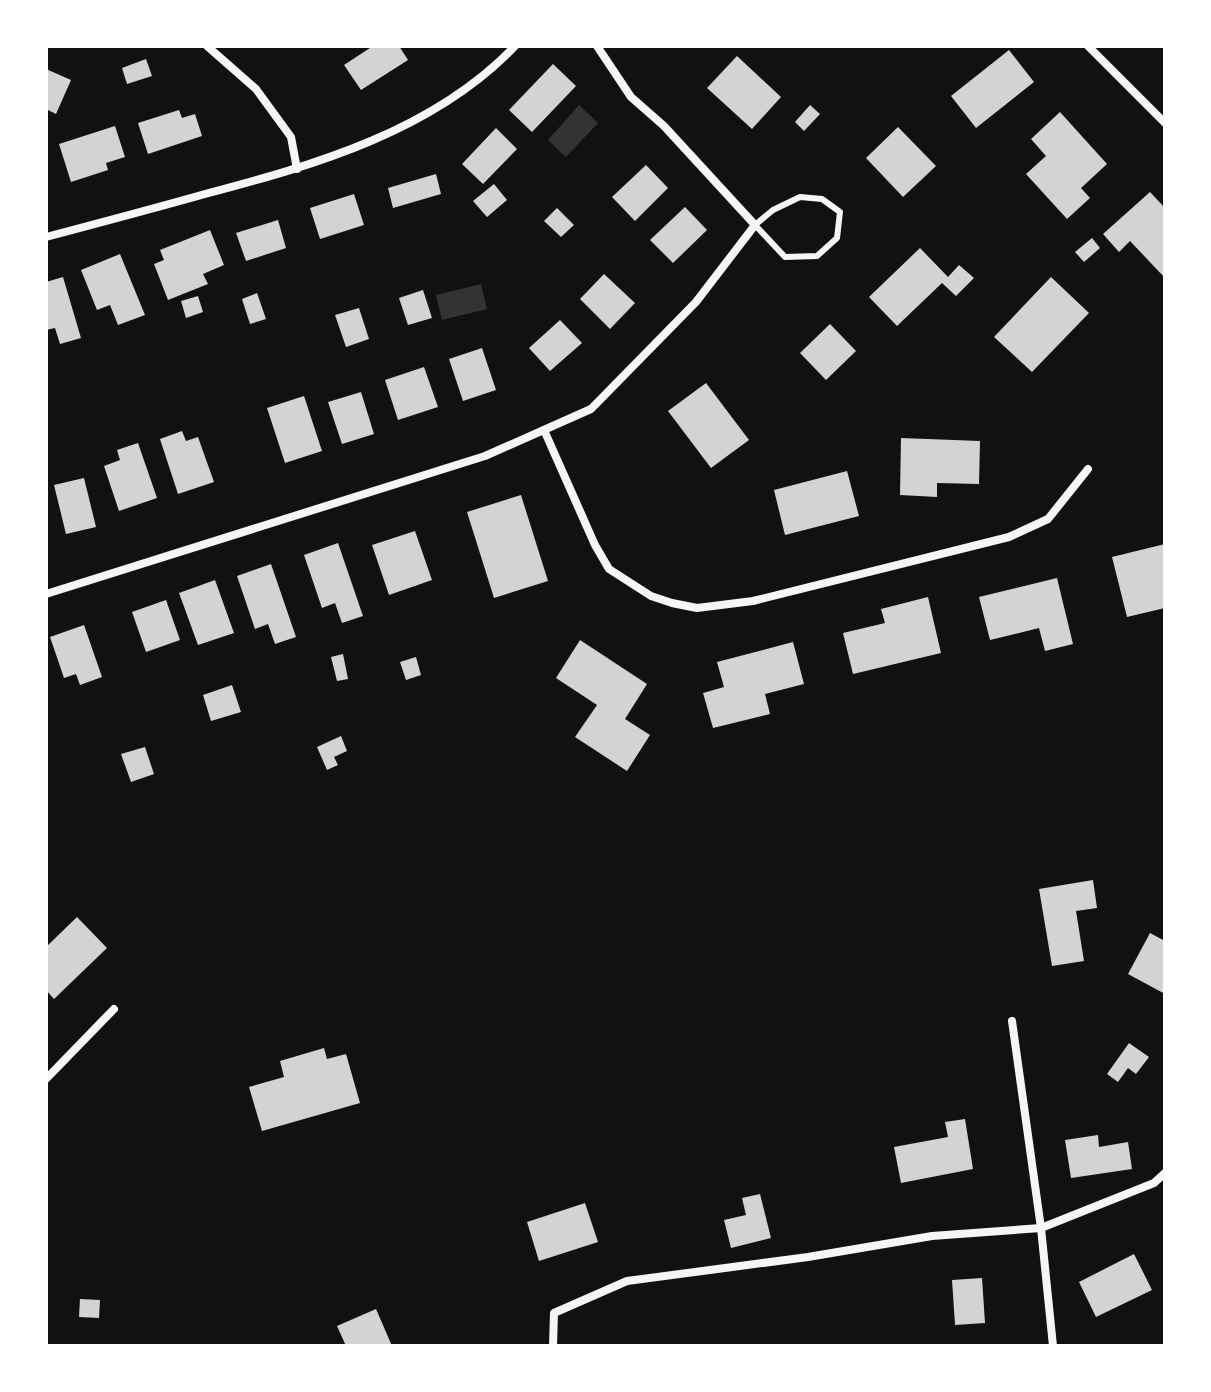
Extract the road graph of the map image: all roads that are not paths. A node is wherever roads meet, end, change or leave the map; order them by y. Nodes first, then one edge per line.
1 (207, 46) edge
2 (515, 46) edge
3 (597, 46) edge
4 (1088, 46) edge
5 (1165, 123) edge
6 (297, 169) junction
7 (755, 225) junction
8 (46, 237) edge
9 (544, 430) junction
10 (1088, 469) dead end
11 (46, 594) edge
12 (114, 1009) dead end
13 (1012, 1021) dead end
14 (46, 1079) edge
15 (1165, 1173) edge
16 (1041, 1228) junction
17 (553, 1346) edge
18 (1053, 1346) edge

1 - 6 street
2 - 6 street
3 - 7 street
4 - 5 street
6 - 8 street
7 - 7 lane
7 - 9 street
9 - 10 street
9 - 11 street
12 - 14 street
13 - 16 street
15 - 16 street
16 - 17 street
16 - 18 street

